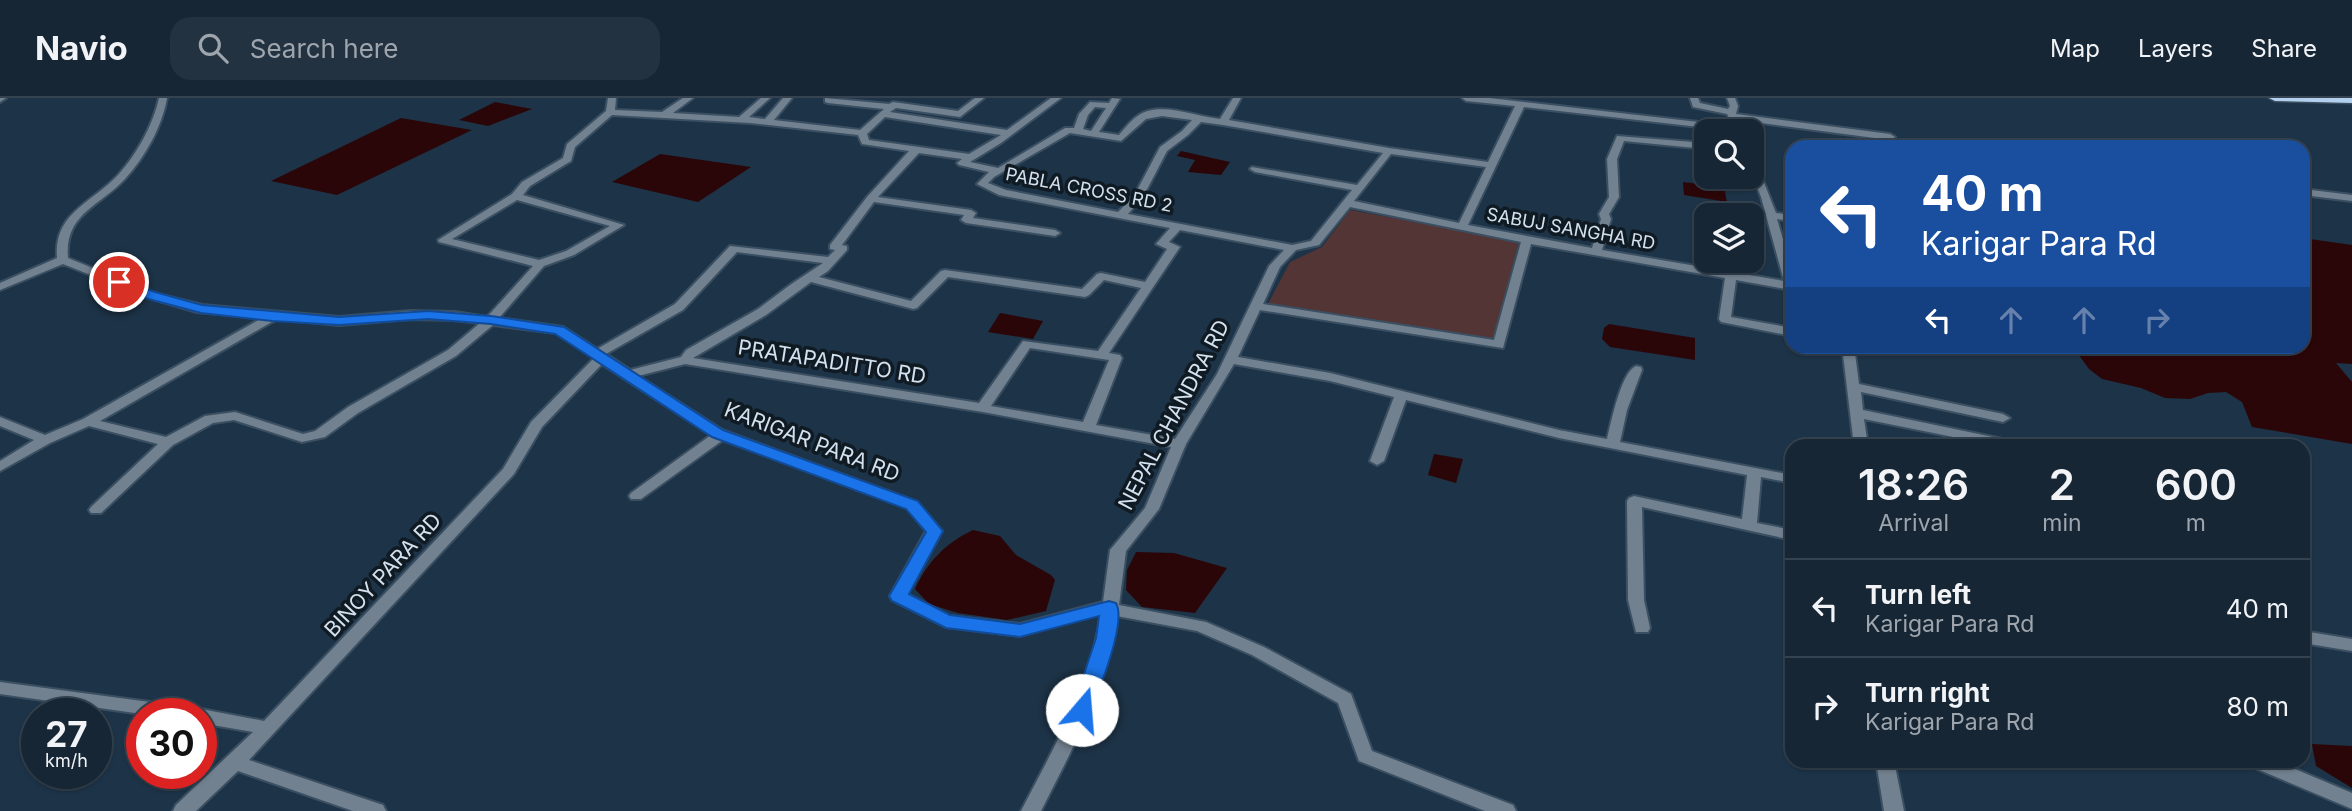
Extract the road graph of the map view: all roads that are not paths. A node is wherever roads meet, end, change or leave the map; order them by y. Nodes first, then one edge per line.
1 (163, 98) edge
2 (612, 98) edge
3 (689, 98) edge
4 (765, 98) edge
5 (788, 98) edge
6 (830, 98) edge
7 (901, 98) edge
8 (980, 98) edge
9 (1057, 98) edge
10 (1237, 98) edge
11 (1466, 98) edge
12 (1694, 98) edge
13 (1731, 98) edge
14 (2275, 98) edge
15 (1486, 100) edge
16 (2352, 100) edge
17 (1115, 102) edge
18 (1520, 106) junction
19 (889, 109) junction
20 (610, 112) junction
21 (665, 114) junction
22 (1732, 114) junction
23 (743, 119) junction
24 (1734, 119) edge
25 (1197, 120) junction
26 (767, 121) junction
27 (1223, 122) junction
28 (1694, 125) edge
29 (1008, 132) junction
30 (1077, 132) junction
31 (862, 133) junction
32 (1093, 134) junction
33 (1890, 137) dead end
34 (1694, 145) edge
35 (916, 149) junction
36 (1389, 151) junction
37 (971, 157) junction
38 (1492, 165) junction
39 (1255, 169) dead end
40 (1000, 171) junction
41 (1358, 188) junction
42 (1761, 189) edge
43 (2310, 193) edge
44 (516, 196) junction
45 (872, 198) junction
46 (2352, 198) edge
47 (1346, 203) junction
48 (1121, 215) junction
49 (1770, 215) junction
50 (1785, 217) edge
51 (1178, 226) junction
52 (1462, 227) junction
53 (1055, 233) dead end
54 (1527, 240) junction
55 (1292, 248) junction
56 (1785, 249) edge
57 (1596, 252) junction
58 (63, 260) junction
59 (831, 261) junction
60 (540, 264) junction
61 (1731, 275) junction
62 (809, 278) junction
63 (1148, 286) junction
64 (0, 287) edge
65 (1785, 288) edge
66 (1255, 306) junction
67 (272, 317) junction
68 (491, 320) junction
69 (1785, 331) edge
70 (1849, 354) edge
71 (1101, 355) junction
72 (599, 356) junction
73 (1230, 359) junction
74 (685, 360) junction
75 (1636, 370) dead end
76 (627, 375) junction
77 (1853, 387) junction
78 (1401, 395) junction
79 (982, 408) junction
80 (1856, 413) junction
81 (2003, 418) dead end
82 (0, 421) edge
83 (88, 422) junction
84 (1088, 427) junction
85 (721, 435) junction
86 (1860, 439) edge
87 (1983, 439) edge
88 (45, 440) junction
89 (167, 442) junction
90 (1179, 444) junction
91 (1613, 444) junction
92 (1377, 461) dead end
93 (0, 467) edge
94 (1754, 472) junction
95 (1785, 478) edge
96 (636, 496) dead end
97 (96, 510) dead end
98 (1749, 525) junction
99 (1785, 533) edge
100 (1109, 607) junction
101 (1642, 628) dead end
102 (2310, 638) edge
103 (2352, 645) edge
104 (0, 688) edge
105 (126, 706) edge
106 (217, 719) edge
107 (267, 728) junction
108 (235, 763) junction
109 (1886, 768) edge
110 (2274, 768) edge
111 (2352, 801) edge
112 (183, 811) edge
113 (376, 811) edge
114 (1031, 811) edge
115 (1506, 811) edge
116 (1894, 811) edge

1 - 58 street
2 - 20 street
3 - 21 street
4 - 23 street
5 - 26 street
6 - 19 street
7 - 19 street
8 - 19 street
9 - 29 street
10 - 27 street
11 - 15 street
12 - 22 street
13 - 22 street
14 - 16 main road
15 - 18 street
17 - 30 street
17 - 32 street
18 - 28 street
18 - 38 street
19 - 29 street
19 - 31 street
20 - 21 street, PABLA CROSS RD 2
20 - 44 street
21 - 23 street, PABLA CROSS RD 2
22 - 24 street
22 - 33 street
23 - 26 street, PABLA CROSS RD 2
25 - 27 street
25 - 32 street
25 - 48 street
26 - 31 street, PABLA CROSS RD 2
27 - 36 street
29 - 37 street
30 - 32 street
30 - 40 street
31 - 35 street, PABLA CROSS RD 2
34 - 57 street
35 - 37 street, PABLA CROSS RD 2
35 - 45 street
36 - 38 street
36 - 41 street
37 - 40 street, PABLA CROSS RD 2
38 - 52 street
39 - 41 street
40 - 48 street, PABLA CROSS RD 2
41 - 47 street
42 - 49 street
43 - 46 street
44 - 60 street
44 - 60 street
45 - 53 street
45 - 59 street
47 - 52 street, SABUJ SANGHA RD
47 - 55 street
48 - 51 street, PABLA CROSS RD 2
49 - 50 street
49 - 56 street
51 - 55 street, PABLA CROSS RD 2
51 - 63 street
52 - 54 street, SABUJ SANGHA RD
54 - 57 street, SABUJ SANGHA RD
54 - 66 street
55 - 66 street, NEPAL CHANDRA RD
57 - 61 street, SABUJ SANGHA RD
58 - 64 street
58 - 67 street
59 - 62 street
59 - 72 street, BINOY PARA RD
60 - 68 street
61 - 65 street, SABUJ SANGHA RD
61 - 69 street
62 - 63 street
62 - 74 street
63 - 71 street
66 - 73 street, NEPAL CHANDRA RD
67 - 68 street
67 - 83 street
68 - 72 street
68 - 89 street
70 - 77 street
71 - 79 street
71 - 84 street
72 - 76 street
72 - 107 street, BINOY PARA RD
73 - 78 street
73 - 90 street, NEPAL CHANDRA RD
74 - 76 street, PRATAPADITTO RD
74 - 79 street, PRATAPADITTO RD
75 - 91 street
76 - 85 street, KARIGAR PARA RD
77 - 80 street
77 - 81 street
78 - 91 street
78 - 92 street
79 - 84 street, PRATAPADITTO RD
80 - 86 street
80 - 87 street
82 - 88 street
83 - 88 street
83 - 89 street
84 - 90 street, PRATAPADITTO RD
85 - 96 street
85 - 100 street, KARIGAR PARA RD
88 - 93 street
89 - 97 street
90 - 100 street, NEPAL CHANDRA RD
91 - 94 street
94 - 95 street
94 - 98 street
98 - 99 street
98 - 101 street
100 - 114 street, NEPAL CHANDRA RD
100 - 115 street, KARIGAR PARA RD
102 - 103 street
104 - 105 street
106 - 107 street
107 - 108 street, BINOY PARA RD
108 - 112 street, BINOY PARA RD
108 - 113 street
109 - 116 street
110 - 111 street

